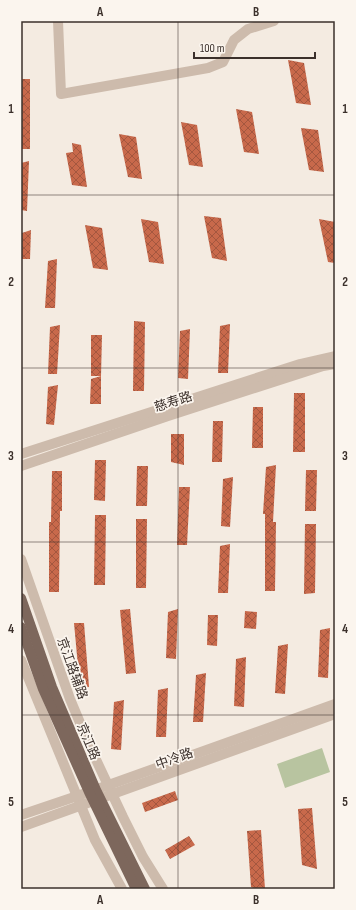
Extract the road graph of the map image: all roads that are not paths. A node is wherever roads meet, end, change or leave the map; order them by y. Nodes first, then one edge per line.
1 (58, 21) edge
2 (274, 21) edge
3 (335, 356) edge
4 (335, 364) edge
5 (21, 454) edge
6 (21, 466) edge
7 (21, 559) edge
8 (21, 598) edge
9 (21, 627) edge
10 (21, 660) edge
11 (335, 704) edge
12 (335, 714) edge
13 (110, 790) junction
14 (94, 795) junction
15 (79, 801) junction
16 (21, 815) edge
17 (21, 827) edge
18 (122, 889) edge
19 (136, 889) edge
20 (145, 889) edge
21 (163, 889) edge

1 - 2 street
3 - 5 street, 慈寿路
4 - 6 street, 慈寿路
7 - 13 street, 京江路辅路
8 - 14 main road, 京江路
9 - 14 main road, 京江路
10 - 15 street
11 - 13 street, 中冷路
12 - 13 street, 中冷路
13 - 14 street, 中冷路
13 - 21 street, 京江路辅路
14 - 15 street, 中冷路
14 - 19 main road, 京江路
14 - 20 main road, 京江路
15 - 16 street, 中冷路
15 - 17 street, 中冷路
15 - 18 street

